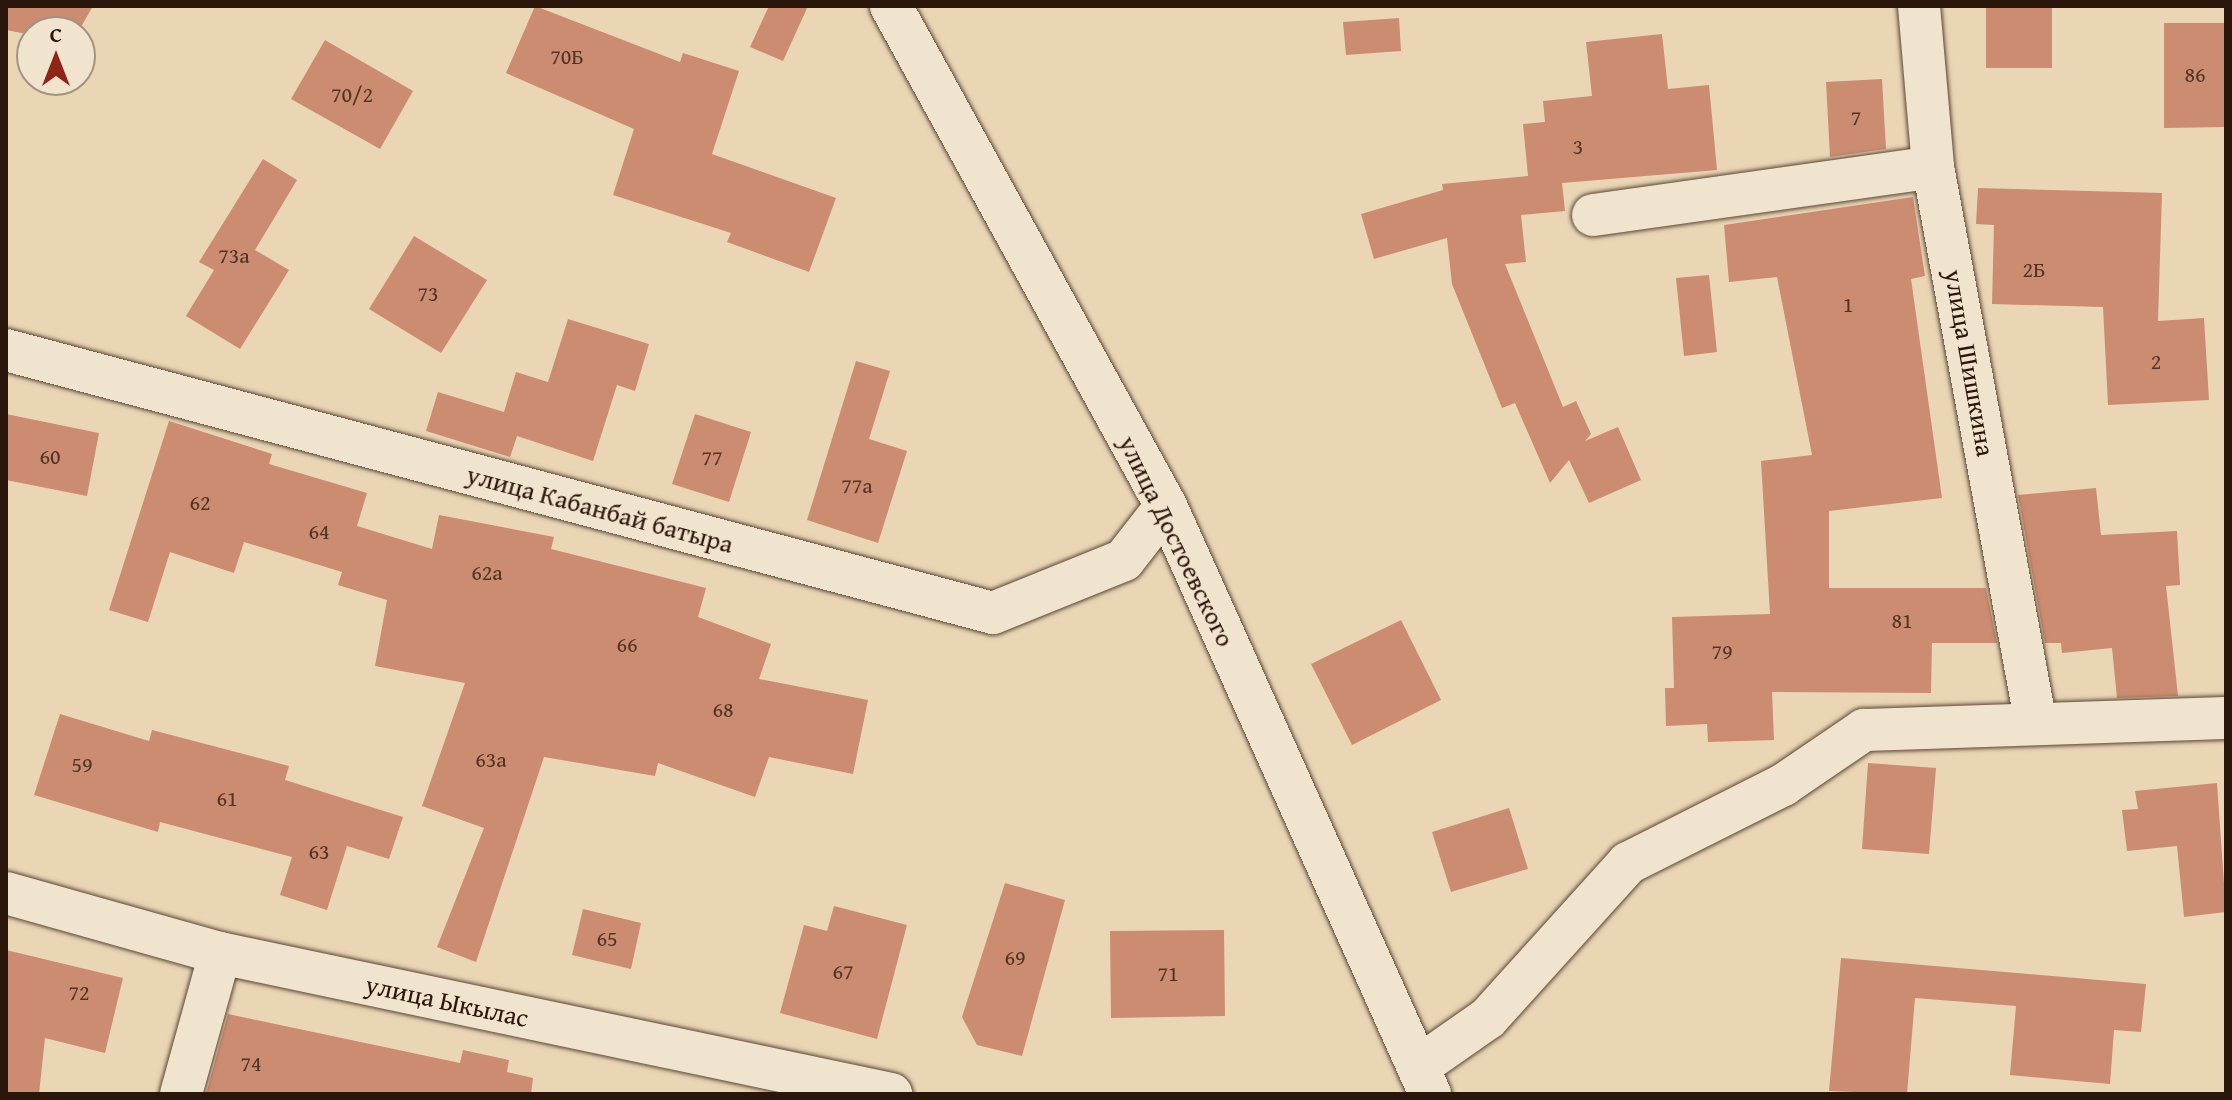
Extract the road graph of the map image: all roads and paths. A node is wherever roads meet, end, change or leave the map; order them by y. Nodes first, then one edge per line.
1 (891, 6) edge
2 (1919, 6) edge
3 (1933, 167) junction
4 (1593, 215) dead end
5 (6, 350) edge
6 (1166, 506) junction
7 (2226, 718) edge
8 (2035, 719) junction
9 (6, 893) edge
10 (220, 953) junction
11 (1424, 1080) edge
12 (181, 1094) edge
13 (891, 1094) edge

1 - 6 street, улица Достоевского
2 - 3 street, улица Шишкина
3 - 4 street
3 - 8 street, улица Шишкина
5 - 6 street, улица Кабанбай батыра
6 - 11 street, улица Достоевского
7 - 8 street
8 - 11 street
9 - 10 street, улица Ыкылас
10 - 12 street
10 - 13 street, улица Ыкылас

